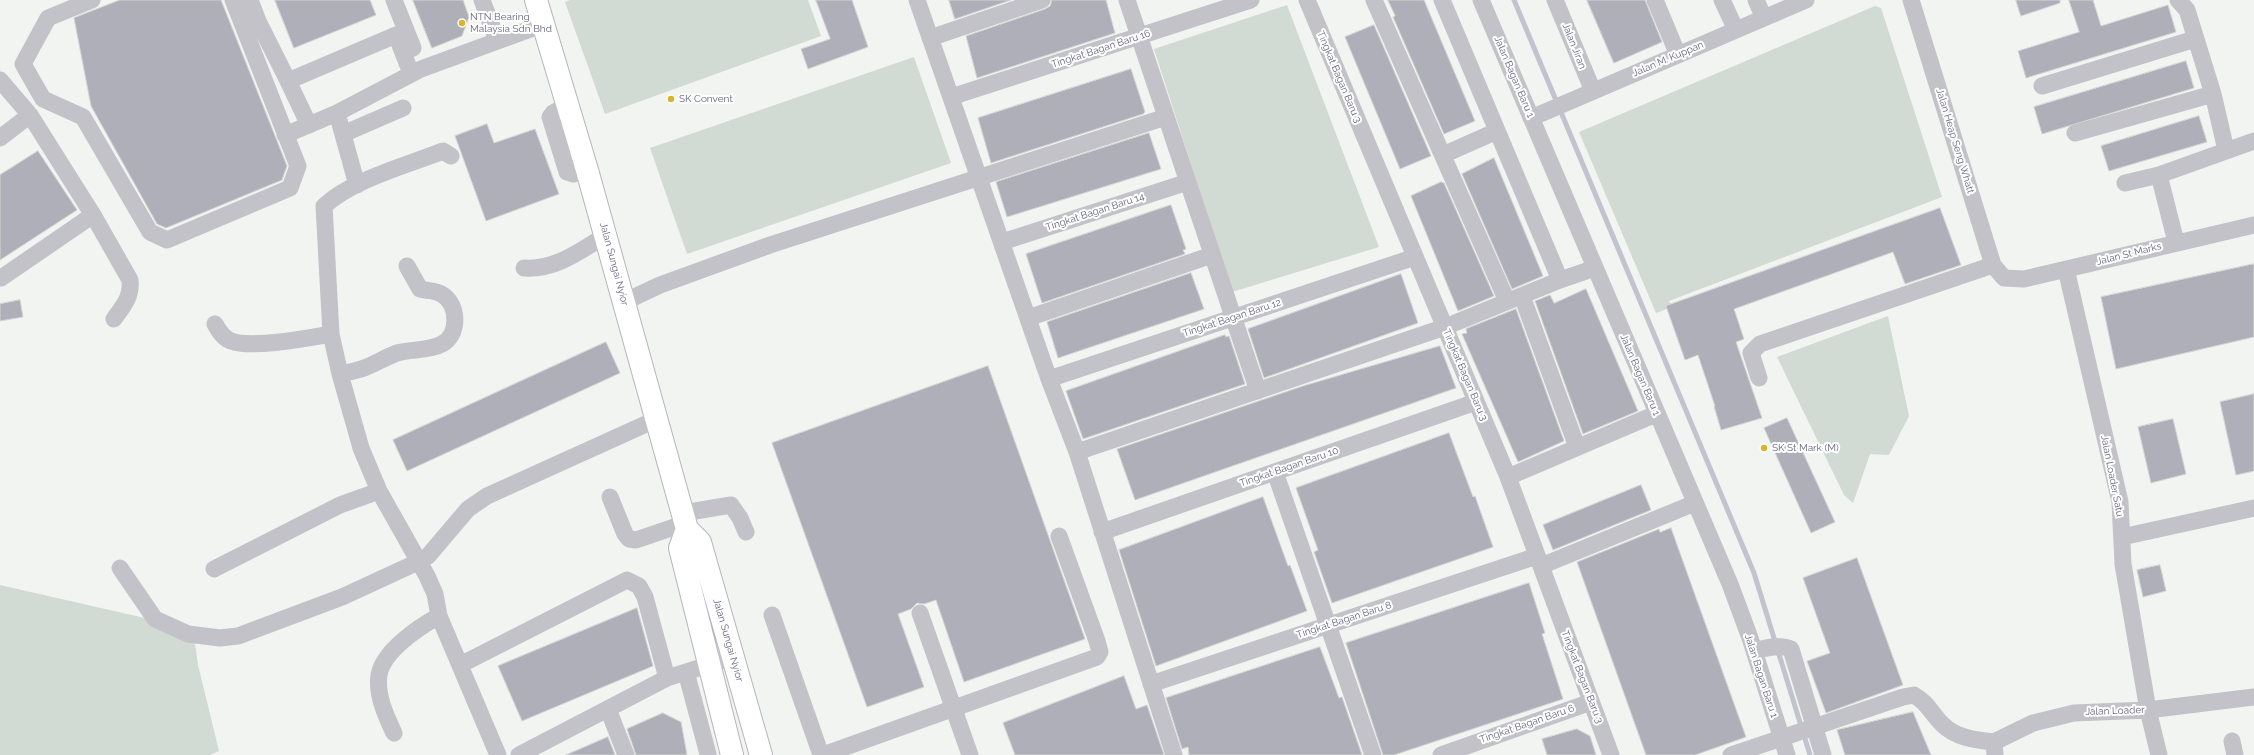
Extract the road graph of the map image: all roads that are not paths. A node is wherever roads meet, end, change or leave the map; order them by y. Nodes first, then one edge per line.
1 (92, 0) edge
2 (233, 0) edge
3 (250, 0) edge
4 (384, 0) edge
5 (394, 0) edge
6 (482, 0) edge
7 (536, 0) edge
8 (917, 0) edge
9 (1042, 0) edge
10 (1126, 0) edge
11 (1251, 0) edge
12 (1307, 0) edge
13 (1374, 0) edge
14 (1442, 0) edge
15 (1481, 0) edge
16 (1555, 0) edge
17 (1655, 0) edge
18 (1722, 0) edge
19 (1756, 0) edge
20 (1806, 0) edge
21 (1911, 0) edge
22 (2178, 0) edge
23 (1215, 6) edge
24 (1764, 18) junction
25 (544, 24) junction
26 (1736, 30) junction
27 (396, 35) junction
28 (1139, 36) junction
29 (930, 38) junction
30 (2195, 39) junction
31 (497, 40) junction
32 (1678, 55) junction
33 (416, 71) junction
34 (0, 80) edge
35 (288, 81) junction
36 (2042, 86) dead end
37 (1593, 91) junction
38 (2213, 94) junction
39 (951, 97) junction
40 (403, 108) dead end
41 (337, 113) junction
42 (30, 115) junction
43 (1166, 117) junction
44 (1531, 118) junction
45 (309, 125) junction
46 (1497, 131) junction
47 (2075, 133) dead end
48 (343, 134) junction
49 (285, 135) junction
50 (0, 138) edge
51 (2254, 141) edge
52 (2226, 150) junction
53 (1443, 155) junction
54 (451, 156) dead end
55 (2159, 175) junction
56 (979, 176) junction
57 (1188, 182) junction
58 (2125, 183) dead end
59 (356, 185) junction
60 (93, 215) junction
61 (2254, 225) edge
62 (606, 235) junction
63 (1002, 242) junction
64 (2176, 242) junction
65 (1212, 255) junction
66 (1415, 257) junction
67 (407, 266) dead end
68 (1993, 266) junction
69 (524, 268) dead end
70 (1595, 268) junction
71 (2066, 269) junction
72 (1, 278) edge
73 (2004, 278) joint
74 (1560, 280) junction
75 (1514, 299) junction
76 (624, 302) junction
77 (1028, 318) junction
78 (1234, 318) junction
79 (114, 319) dead end
80 (215, 324) dead end
81 (1445, 327) junction
82 (331, 334) junction
83 (340, 374) junction
84 (1759, 378) dead end
85 (1049, 379) junction
86 (1258, 391) junction
87 (1476, 402) junction
88 (1656, 414) junction
89 (657, 419) junction
90 (1577, 447) junction
91 (1077, 452) junction
92 (1274, 472) junction
93 (1508, 477) junction
94 (379, 491) junction
95 (610, 497) dead end
96 (1695, 503) junction
97 (2254, 508) edge
98 (686, 522) junction
99 (746, 532) dead end
100 (1102, 532) junction
101 (1059, 536) dead end
102 (2122, 537) junction
103 (1539, 561) junction
104 (418, 562) junction
105 (120, 568) dead end
106 (214, 568) dead end
107 (920, 613) dead end
108 (772, 615) dead end
109 (439, 616) junction
110 (1329, 625) junction
111 (1761, 650) junction
112 (733, 657) junction
113 (460, 665) junction
114 (710, 665) junction
115 (686, 672) junction
116 (667, 678) junction
117 (1151, 684) junction
118 (2254, 697) edge
119 (1591, 702) junction
120 (608, 709) junction
121 (955, 709) junction
122 (2148, 710) junction
123 (1812, 727) junction
124 (394, 733) dead end
125 (1788, 735) junction
126 (1994, 748) edge
127 (1466, 751) edge
128 (708, 754) edge
129 (498, 755) edge
130 (519, 755) edge
131 (626, 755) edge
132 (732, 755) edge
133 (761, 755) edge
134 (822, 755) edge
135 (970, 755) edge
136 (1174, 755) edge
137 (1373, 755) edge
138 (1441, 755) edge
139 (1611, 755) edge
140 (1730, 755) edge
141 (1787, 755) edge
142 (1823, 755) edge
143 (2159, 755) edge

1 - 49 street
2 - 49 street
3 - 35 street
4 - 27 street
5 - 33 street
6 - 31 street
7 - 25 main road, Jalan Sungai Nyior
8 - 29 street
9 - 29 street
10 - 28 street
11 - 23 street, Tingkat Bagan Baru 16
12 - 66 street, Tingkat Bagan Baru 3
13 - 53 street
14 - 46 street
15 - 44 street, Jalan Bagan Baru 1
16 - 37 street, Jalan Jiran
17 - 32 street
18 - 26 street
19 - 24 street
20 - 24 street, Jalan M. Kuppan
21 - 68 street, Jalan Heap Seng Whatt
22 - 30 street
23 - 28 street, Tingkat Bagan Baru 16
24 - 26 street, Jalan M. Kuppan
25 - 31 street
25 - 62 main road, Jalan Sungai Nyior
26 - 32 street, Jalan M. Kuppan
27 - 33 street
27 - 35 street
28 - 39 street, Tingkat Bagan Baru 16
28 - 43 street
29 - 39 street
30 - 36 street
30 - 38 street
31 - 33 street
32 - 37 street, Jalan M. Kuppan
33 - 41 street
34 - 42 street
35 - 45 street
37 - 44 street, Jalan M. Kuppan
38 - 47 street
38 - 52 street
39 - 56 street
40 - 48 street
41 - 45 street
41 - 48 street
42 - 50 street
42 - 60 street
43 - 56 street
43 - 57 street
44 - 70 street, Jalan Bagan Baru 1
45 - 49 street
46 - 53 street
46 - 74 street
48 - 59 street
51 - 52 street
52 - 55 street
53 - 75 street
54 - 59 street
55 - 58 street
55 - 64 street
56 - 63 street
56 - 76 street
57 - 63 street, Tingkat Bagan Baru 14
57 - 65 street
59 - 82 street
60 - 72 street
60 - 79 street
61 - 64 street, Jalan St Marks
62 - 69 street
62 - 76 main road, Jalan Sungai Nyior
63 - 77 street
64 - 71 street, Jalan St Marks
65 - 77 street
65 - 78 street
66 - 78 street, Tingkat Bagan Baru 12
66 - 81 street, Tingkat Bagan Baru 3
67 - 83 street
68 - 73 street, Jalan Heap Seng Whatt
68 - 84 street
70 - 74 street
70 - 88 street, Jalan Bagan Baru 1
71 - 73 street, Jalan St Marks
71 - 102 street, Jalan Loader Satu
74 - 75 street
75 - 81 street
75 - 90 street
76 - 89 main road, Jalan Sungai Nyior
77 - 85 street
78 - 85 street, Tingkat Bagan Baru 12
78 - 86 street
80 - 82 street
81 - 86 street
81 - 87 street, Tingkat Bagan Baru 3
82 - 83 street
83 - 94 street
85 - 91 street
86 - 91 street
87 - 92 street, Tingkat Bagan Baru 10
87 - 93 street, Tingkat Bagan Baru 3
88 - 90 street
88 - 96 street, Jalan Bagan Baru 1
89 - 98 main road, Jalan Sungai Nyior
89 - 104 street
90 - 93 street
91 - 100 street
92 - 100 street, Tingkat Bagan Baru 10
92 - 110 street
93 - 103 street, Tingkat Bagan Baru 3
94 - 104 street
94 - 106 street
95 - 98 street
96 - 103 street, Tingkat Bagan Baru 8
96 - 111 street, Jalan Bagan Baru 1
97 - 102 street
98 - 99 street
98 - 112 main road, Jalan Sungai Nyior
98 - 114 main road
100 - 117 street
101 - 121 street
102 - 122 street, Jalan Loader Satu
103 - 110 street, Tingkat Bagan Baru 8
103 - 119 street, Tingkat Bagan Baru 3
104 - 105 street
104 - 109 street
107 - 121 street
108 - 134 street
109 - 113 street
109 - 124 street
110 - 117 street, Tingkat Bagan Baru 8
110 - 137 street
111 - 123 street
111 - 125 street, Jalan Bagan Baru 1
112 - 114 street
112 - 133 main road, Jalan Sungai Nyior
113 - 116 street
113 - 129 street
114 - 115 street
114 - 132 main road
115 - 116 street
115 - 128 street
116 - 120 street
117 - 136 street
118 - 122 street, Jalan Loader
119 - 127 street, Tingkat Bagan Baru 6
119 - 139 street, Tingkat Bagan Baru 3
120 - 130 street
120 - 131 street
121 - 134 street
121 - 135 street
122 - 126 street, Jalan Loader
122 - 143 street, Jalan Loader Satu
123 - 125 street
123 - 126 street
123 - 142 street
125 - 140 street
125 - 141 street, Jalan Bagan Baru 1
127 - 138 street, Tingkat Bagan Baru 6

